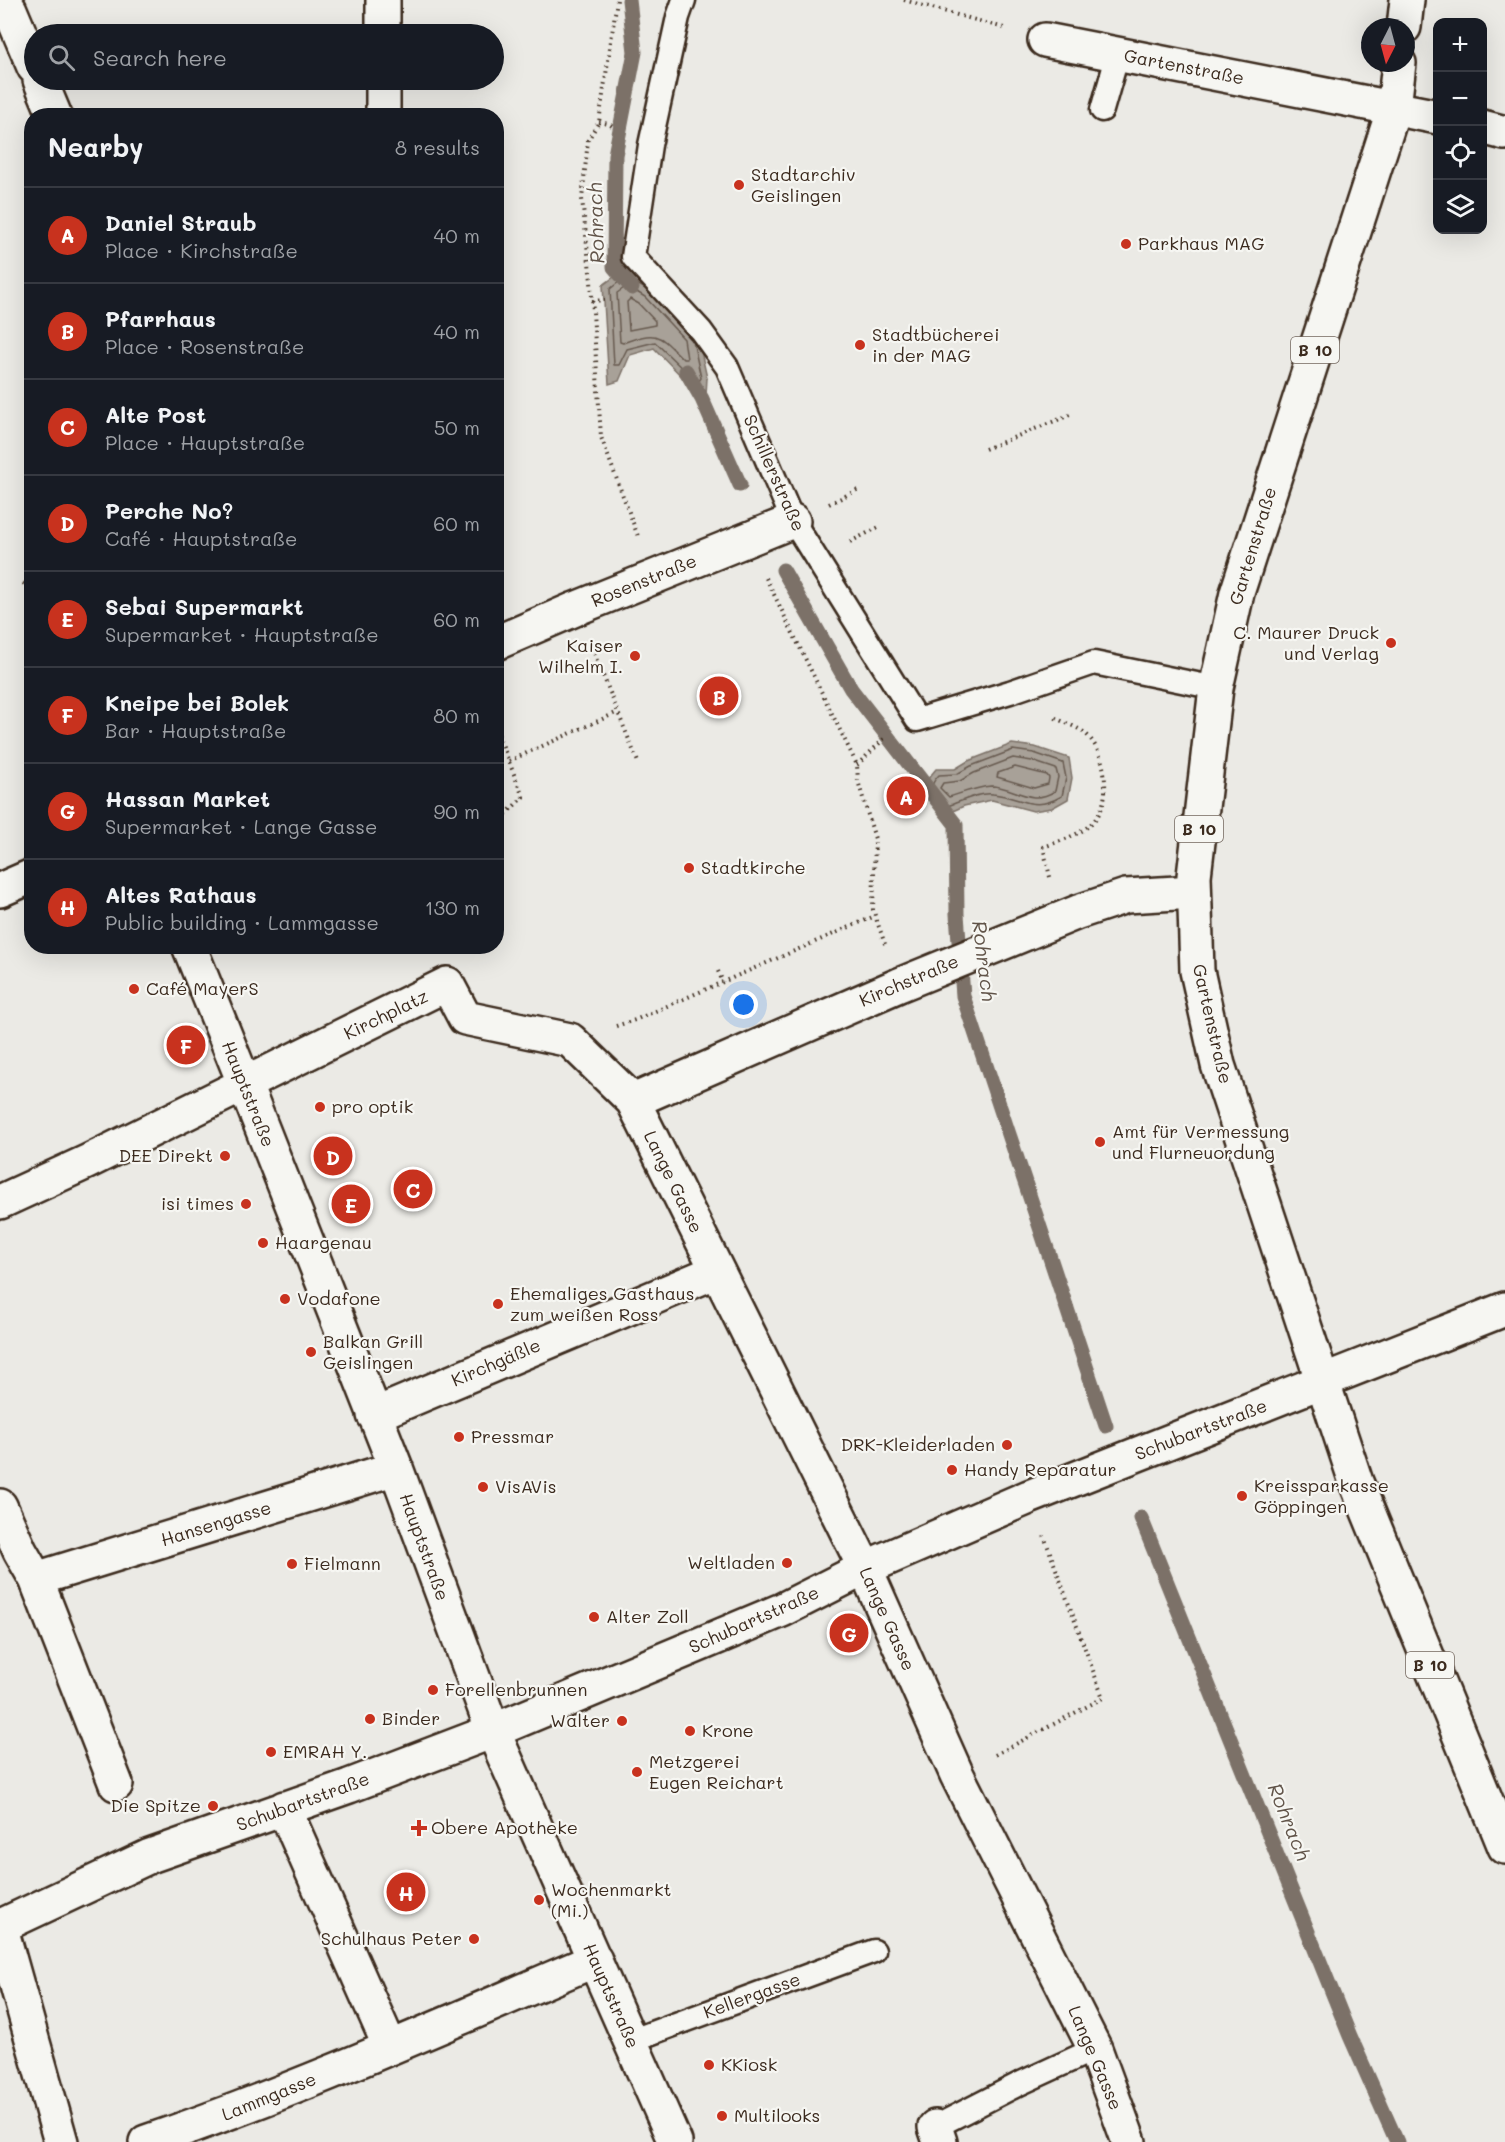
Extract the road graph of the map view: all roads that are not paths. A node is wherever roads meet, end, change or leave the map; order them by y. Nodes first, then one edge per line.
1 (3, 0) edge
2 (383, 0) edge
3 (684, 0) edge
4 (1407, 0) edge
5 (1405, 18) edge
6 (383, 24) edge
7 (1046, 40) road end
8 (24, 43) edge
9 (1118, 54) junction
10 (1398, 72) edge
11 (44, 90) edge
12 (383, 90) edge
13 (52, 108) edge
14 (383, 108) edge
15 (1394, 108) junction
16 (1102, 110) dead end
17 (1433, 116) edge
18 (1487, 128) edge
19 (1505, 133) edge
20 (793, 521) junction
21 (504, 640) edge
22 (1216, 688) junction
23 (1194, 892) junction
24 (192, 954) edge
25 (245, 1084) junction
26 (633, 1101) junction
27 (0, 1203) edge
28 (717, 1271) junction
29 (1505, 1309) edge
30 (1321, 1383) junction
31 (374, 1415) junction
32 (396, 1468) junction
33 (0, 1506) edge
34 (10, 1556) edge
35 (865, 1568) junction
36 (36, 1579) junction
37 (493, 1731) junction
38 (117, 1784) dead end
39 (284, 1808) junction
40 (1505, 1847) edge
41 (0, 1925) edge
42 (874, 1951) dead end
43 (595, 1960) junction
44 (630, 2041) junction
45 (399, 2043) junction
46 (1095, 2049) junction
47 (225, 2129) edge
48 (938, 2135) edge
49 (61, 2142) edge
50 (146, 2142) edge
51 (675, 2142) edge
52 (1129, 2142) edge

1 - 8 street
2 - 6 street
3 - 20 lane, Schillerstraße
4 - 5 street
7 - 9 street, Gartenstraße
9 - 15 street, Gartenstraße
9 - 16 lane
10 - 15 street, Gartenstraße / B 10
11 - 13 street
12 - 14 street
15 - 17 street
15 - 22 street, Gartenstraße / B 10
18 - 19 street
20 - 21 street, Rosenstraße
20 - 22 lane, Schillerstraße
22 - 23 street, Gartenstraße / B 10
23 - 26 street, Kirchstraße
23 - 30 street, Gartenstraße / B 10
24 - 25 street, Hauptstraße
25 - 26 street, Kirchplatz
25 - 27 street
25 - 31 street, Hauptstraße
26 - 28 street, Lange Gasse
28 - 31 street, Kirchgäßle
28 - 35 street, Lange Gasse
29 - 30 street, Schubartstraße
30 - 35 street, Schubartstraße
30 - 40 street, Gartenstraße / B 10
31 - 32 street, Hauptstraße
32 - 36 street, Hansengasse
32 - 37 street, Hauptstraße
33 - 34 street
34 - 36 street
35 - 37 street, Schubartstraße
35 - 46 street, Lange Gasse
36 - 38 street
37 - 39 street, Schubartstraße
37 - 43 street, Hauptstraße
39 - 41 street, Schubartstraße
39 - 45 street
41 - 49 street
42 - 44 lane, Kellergasse
43 - 44 street, Hauptstraße
43 - 45 street, Lammgasse
44 - 51 street, Hauptstraße
45 - 47 street, Lammgasse
46 - 48 lane
46 - 52 street, Lange Gasse
47 - 50 street, Lammgasse

